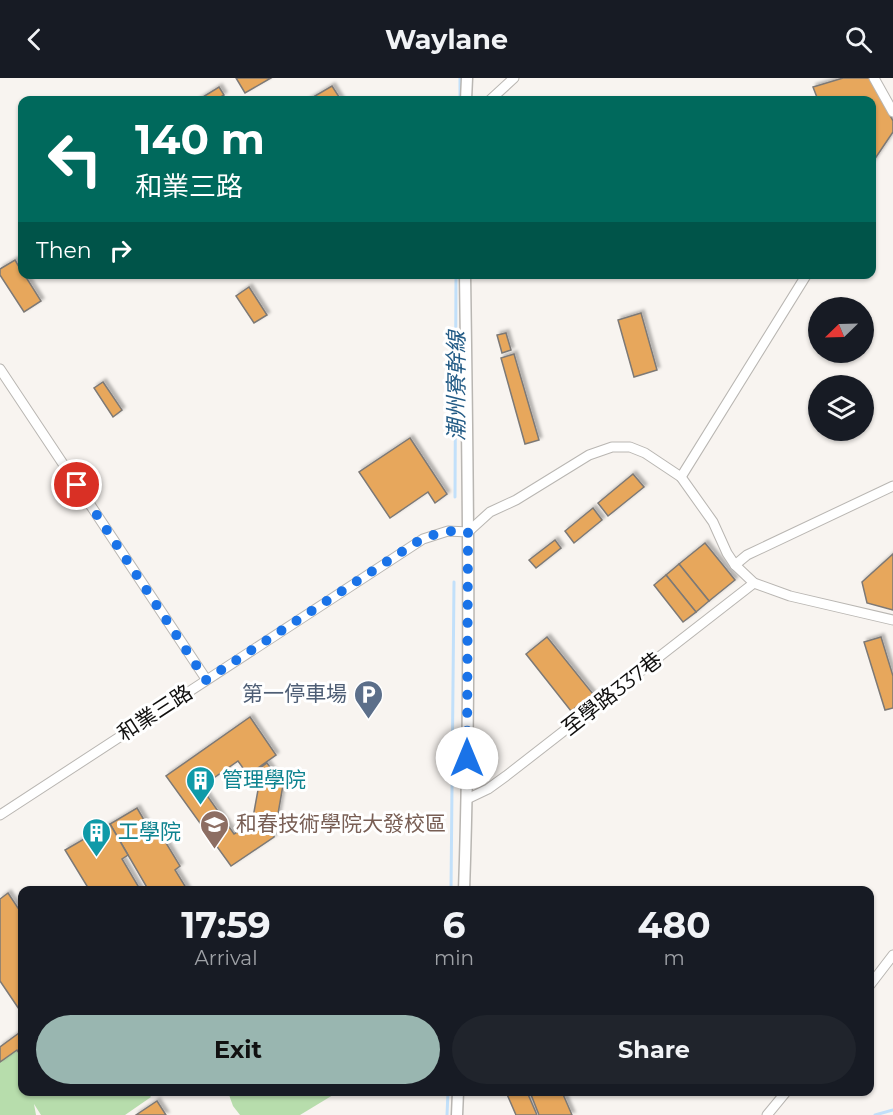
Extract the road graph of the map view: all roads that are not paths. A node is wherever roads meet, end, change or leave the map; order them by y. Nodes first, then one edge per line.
1 (467, 78) edge
2 (513, 78) edge
3 (874, 78) edge
4 (466, 96) edge
5 (494, 96) edge
6 (893, 112) edge
7 (465, 279) edge
8 (804, 279) edge
9 (0, 369) edge
10 (681, 477) junction
11 (893, 486) edge
12 (468, 532) junction
13 (735, 565) junction
14 (754, 583) junction
15 (893, 620) edge
16 (206, 680) junction
17 (467, 799) junction
18 (0, 815) edge
19 (464, 886) edge
20 (893, 955) edge
21 (874, 980) edge
22 (458, 1096) edge
23 (783, 1096) edge
24 (458, 1115) edge
25 (767, 1115) edge

1 - 4 street
2 - 5 street
3 - 6 street
7 - 12 street
8 - 10 street
9 - 16 street
10 - 12 street
10 - 13 street
11 - 13 street
12 - 16 street, 和業三路
12 - 17 street
13 - 14 street
14 - 15 street
14 - 17 street, 至學路337巷
16 - 18 street, 和業三路
17 - 19 street
20 - 21 street
22 - 24 street
23 - 25 street

